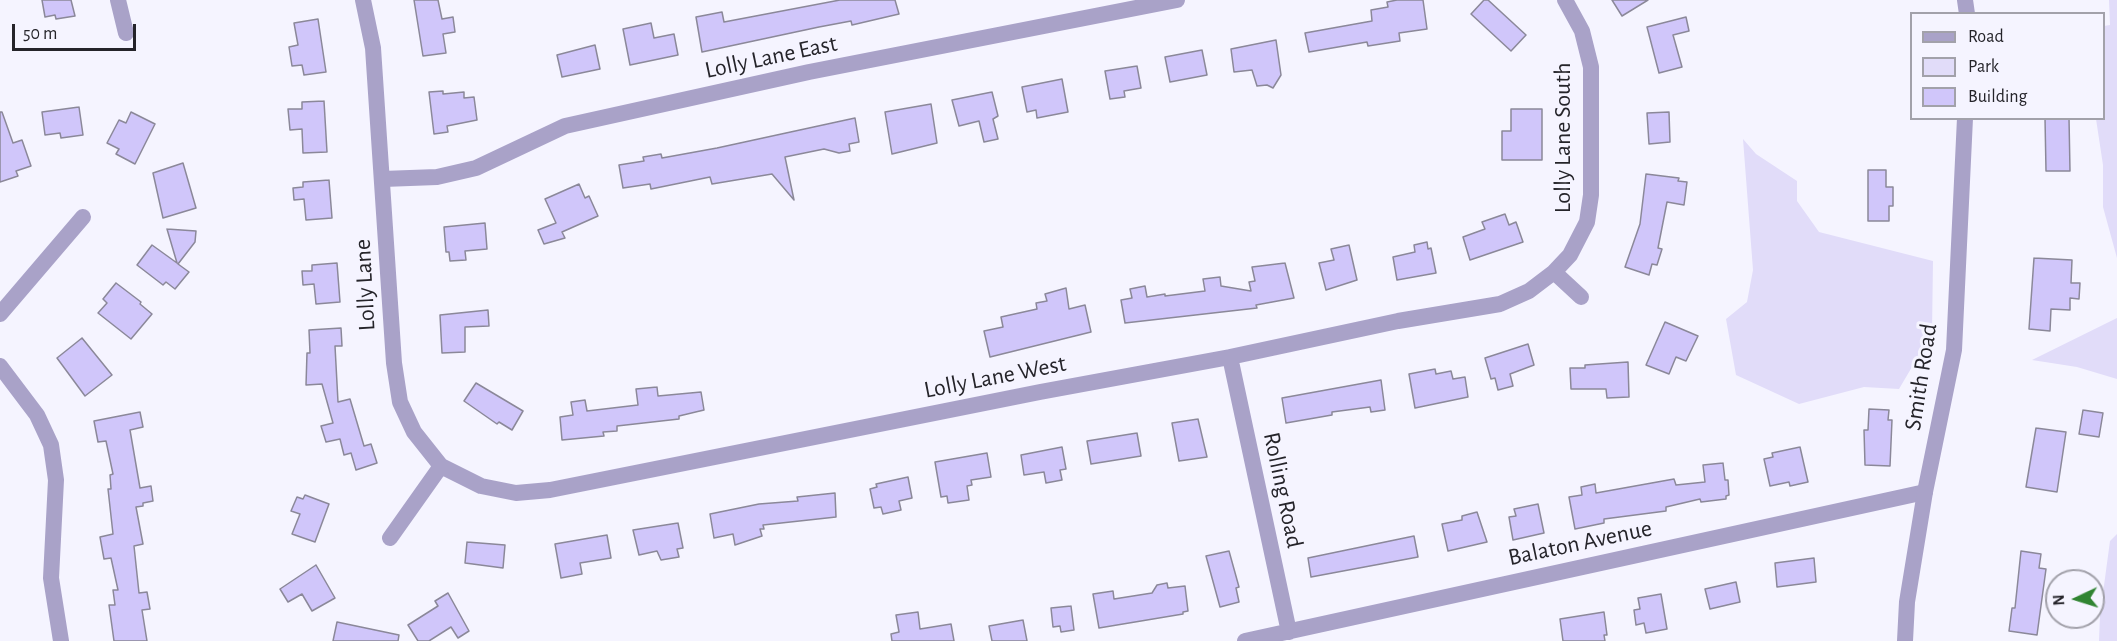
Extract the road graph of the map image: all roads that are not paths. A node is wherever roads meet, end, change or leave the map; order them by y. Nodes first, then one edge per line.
1 (118, 0) edge
2 (363, 0) edge
3 (1177, 0) edge
4 (1565, 0) edge
5 (126, 33) dead end
6 (1965, 120) edge
7 (383, 179) junction
8 (83, 217) dead end
9 (1554, 272) junction
10 (1581, 297) dead end
11 (0, 314) edge
12 (1230, 357) junction
13 (0, 366) edge
14 (441, 466) junction
15 (1925, 492) junction
16 (390, 538) dead end
17 (1289, 632) junction
18 (61, 641) edge
19 (1245, 641) edge
20 (1905, 641) edge

1 - 5 street
2 - 7 street, Lolly Lane
3 - 7 street, Lolly Lane East
4 - 9 street, Lolly Lane South
6 - 15 street, Smith Road
7 - 14 street, Lolly Lane
8 - 11 street
9 - 10 street
9 - 12 street, Lolly Lane West
12 - 14 street, Lolly Lane West
12 - 17 street, Rolling Road
13 - 18 street
14 - 16 street
15 - 17 street, Balaton Avenue
15 - 20 street, Smith Road
17 - 19 street, Balaton Avenue

